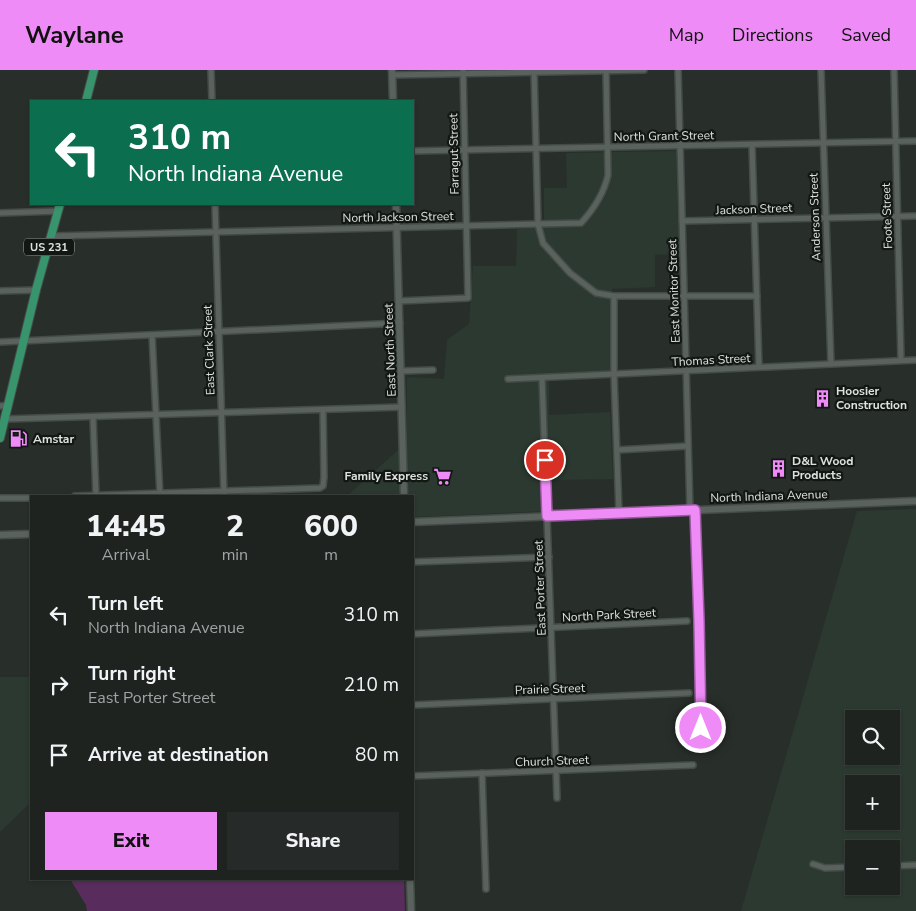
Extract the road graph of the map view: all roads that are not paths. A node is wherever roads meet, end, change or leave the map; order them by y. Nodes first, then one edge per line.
1 (94, 70) edge
2 (211, 70) edge
3 (606, 70) edge
4 (644, 70) edge
5 (678, 70) edge
6 (821, 70) edge
7 (894, 70) edge
8 (534, 71) edge
9 (392, 72) edge
10 (463, 72) edge
11 (86, 100) edge
12 (212, 100) edge
13 (393, 100) edge
14 (916, 141) edge
15 (895, 142) junction
16 (822, 143) junction
17 (752, 145) junction
18 (680, 146) junction
19 (608, 148) junction
20 (536, 149) junction
21 (464, 150) junction
22 (414, 152) edge
23 (215, 205) edge
24 (396, 205) edge
25 (59, 207) edge
26 (0, 213) edge
27 (897, 216) junction
28 (916, 216) edge
29 (825, 217) junction
30 (754, 219) junction
31 (682, 221) junction
32 (538, 224) junction
33 (466, 226) junction
34 (397, 227) junction
35 (216, 231) junction
36 (52, 236) junction
37 (36, 290) junction
38 (0, 291) edge
39 (684, 295) junction
40 (614, 296) junction
41 (757, 296) junction
42 (400, 301) junction
43 (400, 323) junction
44 (219, 332) junction
45 (152, 335) junction
46 (25, 341) junction
47 (0, 342) edge
48 (900, 360) junction
49 (916, 360) edge
50 (831, 364) junction
51 (759, 367) junction
52 (433, 370) dead end
53 (402, 371) junction
54 (686, 372) junction
55 (614, 374) junction
56 (542, 378) junction
57 (508, 380) dead end
58 (4, 406) edge
59 (402, 407) junction
60 (323, 410) junction
61 (221, 412) junction
62 (156, 414) junction
63 (93, 417) junction
64 (5, 420) junction
65 (0, 438) edge
66 (688, 446) junction
67 (617, 450) junction
68 (224, 494) edge
69 (96, 495) edge
70 (160, 495) edge
71 (404, 495) edge
72 (0, 498) edge
73 (30, 498) edge
74 (916, 501) edge
75 (692, 510) junction
76 (619, 513) junction
77 (547, 516) junction
78 (414, 522) edge
79 (30, 534) edge
80 (0, 535) edge
81 (548, 556) junction
82 (414, 562) edge
83 (687, 621) dead end
84 (551, 628) junction
85 (414, 634) edge
86 (689, 693) dead end
87 (554, 699) junction
88 (414, 705) edge
89 (701, 728) dead end
90 (693, 765) dead end
91 (555, 770) junction
92 (482, 773) junction
93 (414, 776) edge
94 (557, 798) dead end
95 (813, 864) dead end
96 (916, 865) edge
97 (900, 866) edge
98 (845, 867) edge
99 (410, 880) edge
100 (486, 889) dead end
101 (411, 911) edge

1 - 11 main road
2 - 12 street
3 - 4 street
3 - 8 street
3 - 19 street
5 - 18 street, East Monitor Street
6 - 16 street, Anderson Street
7 - 15 street, Foote Street
8 - 10 street
8 - 20 street
9 - 10 street
9 - 13 street
10 - 21 street, Farragut Street
14 - 15 street, North Grant Street
15 - 16 street, North Grant Street
15 - 27 street, Foote Street
16 - 17 street, North Grant Street
16 - 29 street, Anderson Street
17 - 18 street, North Grant Street
17 - 30 street
18 - 19 street, North Grant Street
18 - 31 street, East Monitor Street
19 - 20 street, North Grant Street
19 - 32 street, North Jackson Street
20 - 21 street, North Grant Street
20 - 32 street
21 - 22 street, North Grant Street
21 - 33 street, Farragut Street
23 - 35 street, East Clark Street
24 - 34 street, East North Street
25 - 26 street
25 - 36 main road, US 231
27 - 28 street, Jackson Street
27 - 29 street, Jackson Street
27 - 48 street, Foote Street
29 - 30 street, Jackson Street
29 - 50 street, Anderson Street
30 - 31 street, Jackson Street
30 - 41 street
31 - 39 street, East Monitor Street
32 - 33 street, North Jackson Street
32 - 40 street
33 - 34 street, North Jackson Street
33 - 42 street, Farragut Street
34 - 35 street, North Jackson Street
34 - 42 street, East North Street
35 - 36 street, North Jackson Street
35 - 44 street, East Clark Street
36 - 37 main road, US 231
37 - 38 street
37 - 46 main road, US 231
39 - 40 street
39 - 41 street
39 - 54 street, East Monitor Street
40 - 55 street
41 - 51 street
42 - 43 street, East North Street
43 - 44 street
43 - 53 street, East North Street
44 - 45 street
44 - 61 street, East Clark Street
45 - 46 street
45 - 62 street
46 - 47 street
46 - 58 main road, US 231
48 - 49 street, Thomas Street
48 - 50 street, Thomas Street
50 - 51 street, Thomas Street
51 - 54 street, Thomas Street
52 - 53 street
53 - 59 street, East North Street
54 - 55 street, Thomas Street
54 - 66 street, East Monitor Street
55 - 56 street, Thomas Street
55 - 67 street
56 - 57 street, Thomas Street
56 - 77 street, East Porter Street
58 - 64 main road, US 231
59 - 60 street
59 - 71 street, East North Street
60 - 61 street
60 - 68 street
61 - 62 street
61 - 68 street, East Clark Street
62 - 63 street
62 - 70 street
63 - 64 street
63 - 69 street
64 - 65 main road, US 231
66 - 67 street
66 - 75 street, East Monitor Street
67 - 76 street
68 - 70 street
72 - 73 street
74 - 75 street, North Indiana Avenue
75 - 76 street, North Indiana Avenue
75 - 89 street, East Monitor Street
76 - 77 street, North Indiana Avenue
77 - 78 street, North Indiana Avenue
77 - 81 street, East Porter Street
79 - 80 street
81 - 82 street
81 - 84 street, East Porter Street
83 - 84 street, North Park Street
84 - 85 street, North Park Street
84 - 87 street, East Porter Street
86 - 87 street, Prairie Street
87 - 88 street, Prairie Street
87 - 91 street, East Porter Street
90 - 91 street, Church Street
91 - 92 street, Church Street
91 - 94 street, East Porter Street
92 - 93 street, Church Street
92 - 100 street
95 - 98 street
96 - 97 street
99 - 101 street

